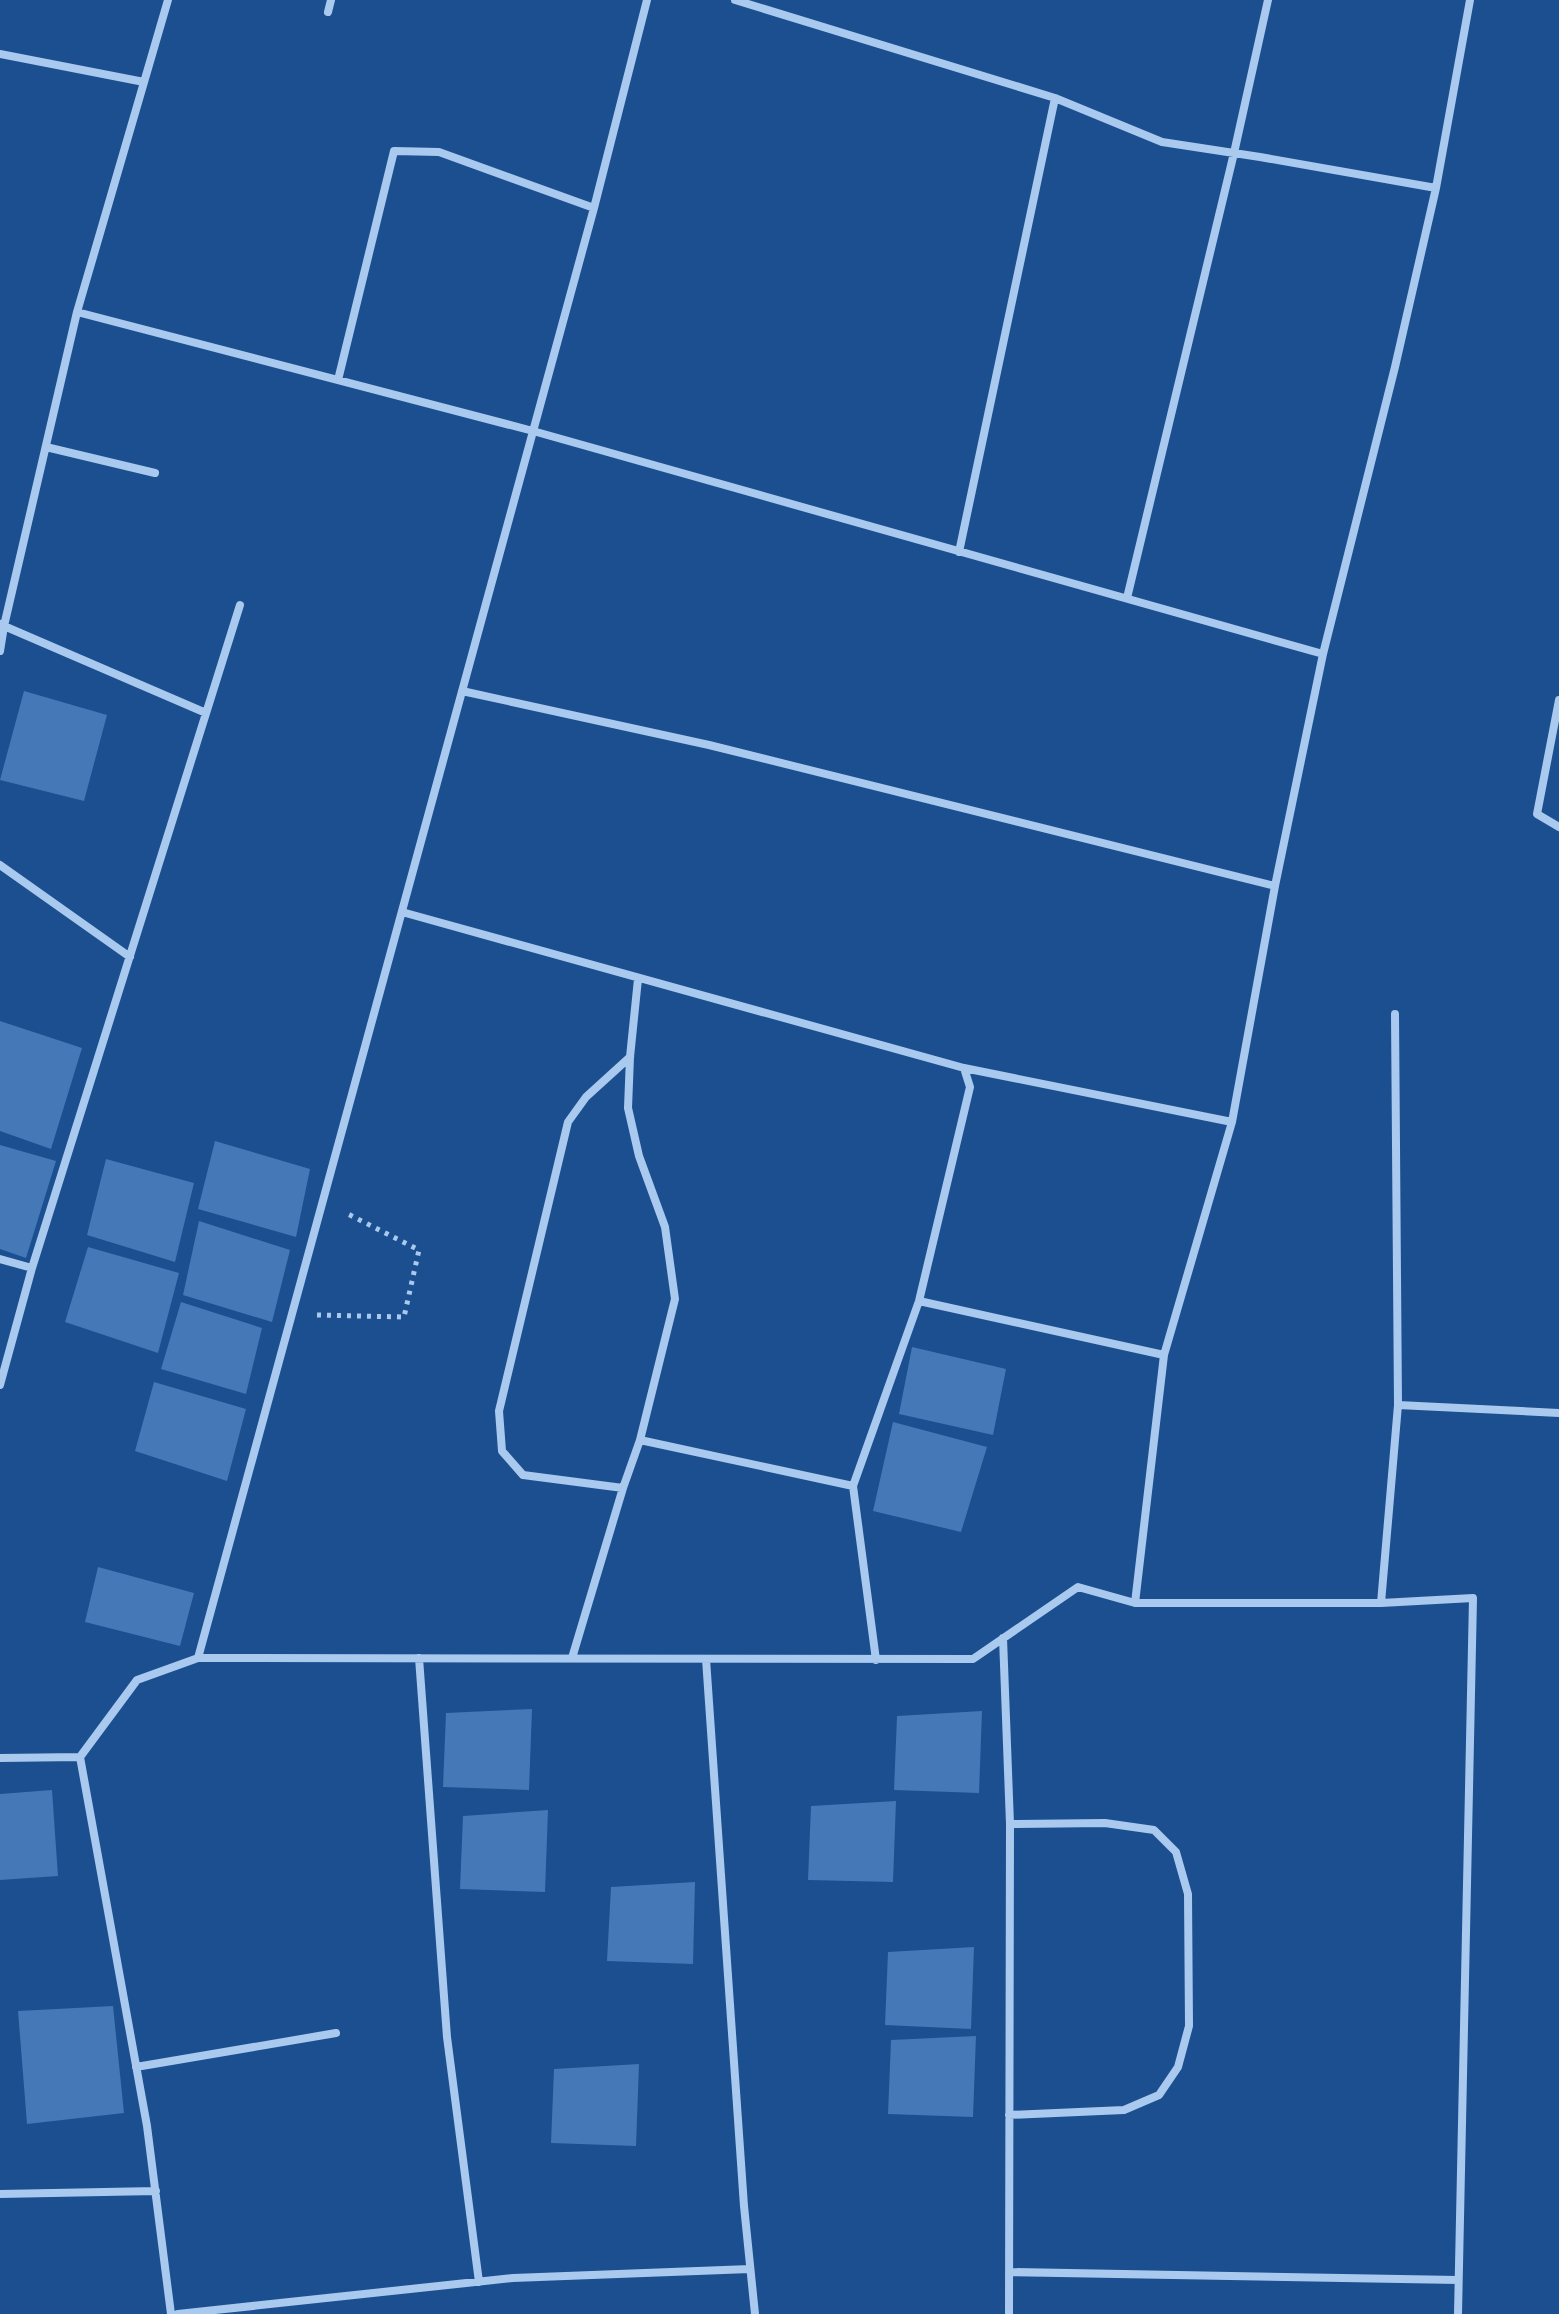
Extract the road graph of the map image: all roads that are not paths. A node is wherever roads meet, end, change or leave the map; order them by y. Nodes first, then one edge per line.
1 (168, 0) edge
2 (331, 0) edge
3 (647, 0) edge
4 (735, 0) edge
5 (1268, 0) edge
6 (1470, 0) edge
7 (328, 12) dead end
8 (0, 54) edge
9 (144, 82) junction
10 (1055, 98) junction
11 (1234, 153) junction
12 (1436, 188) junction
13 (594, 208) junction
14 (77, 312) junction
15 (338, 380) junction
16 (533, 431) junction
17 (46, 447) junction
18 (155, 473) dead end
19 (959, 552) junction
20 (1127, 598) junction
21 (240, 605) dead end
22 (2, 624) edge
23 (0, 651) edge
24 (1323, 654) junction
25 (462, 691) junction
26 (1559, 700) edge
27 (206, 713) junction
28 (1559, 827) edge
29 (0, 865) edge
30 (1275, 886) junction
31 (402, 912) junction
32 (130, 957) junction
33 (638, 979) junction
34 (1395, 1014) dead end
35 (630, 1057) junction
36 (964, 1068) junction
37 (1232, 1122) junction
38 (0, 1259) edge
39 (32, 1268) junction
40 (919, 1301) junction
41 (1164, 1355) junction
42 (0, 1385) edge
43 (1398, 1405) junction
44 (1559, 1413) edge
45 (640, 1440) junction
46 (853, 1486) junction
47 (623, 1488) junction
48 (1135, 1603) junction
49 (1381, 1603) junction
50 (1003, 1638) junction
51 (198, 1658) junction
52 (419, 1658) junction
53 (572, 1658) junction
54 (706, 1659) junction
55 (876, 1660) junction
56 (80, 1757) junction
57 (0, 1758) edge
58 (1010, 1824) junction
59 (336, 2033) dead end
60 (136, 2067) junction
61 (1009, 2115) junction
62 (156, 2191) junction
63 (0, 2194) edge
64 (750, 2269) junction
65 (1009, 2272) junction
66 (1458, 2280) junction
67 (479, 2282) junction
68 (171, 2314) edge
69 (178, 2314) edge
70 (755, 2314) edge
71 (1009, 2314) edge
72 (1458, 2314) edge

1 - 9 street
2 - 7 street
3 - 13 street
4 - 10 street
5 - 11 street
6 - 12 street
8 - 9 street
9 - 14 street
10 - 11 street
10 - 19 street
11 - 12 street
11 - 20 street
12 - 24 street
13 - 15 street
13 - 16 street
14 - 15 street
14 - 17 street
15 - 16 street
16 - 19 street
16 - 25 street
17 - 18 street
17 - 22 street
19 - 20 street
20 - 24 street
21 - 27 street
22 - 23 street
22 - 27 street
24 - 30 street
25 - 30 street
25 - 31 street
26 - 28 street
27 - 32 street
29 - 32 street
30 - 37 street
31 - 33 street
31 - 51 street
32 - 39 street
33 - 35 street
33 - 36 street
34 - 43 street
35 - 45 street
35 - 47 street
36 - 37 street
36 - 40 street
37 - 41 street
38 - 39 street
39 - 42 street
40 - 41 street
40 - 46 street
41 - 48 street
43 - 44 street
43 - 49 street
45 - 46 street
45 - 47 street
46 - 55 street
47 - 53 street
48 - 49 street
48 - 50 street
49 - 66 street
50 - 55 street
50 - 58 street
51 - 52 street
51 - 56 street
52 - 53 street
52 - 67 street
53 - 54 street
54 - 55 street
54 - 64 street
56 - 57 street
56 - 60 street
58 - 61 street
58 - 61 street
59 - 60 street
60 - 62 street
61 - 65 street
62 - 63 street
62 - 68 street
64 - 67 street
64 - 70 street
65 - 66 street
65 - 71 street
66 - 72 street
67 - 69 street

